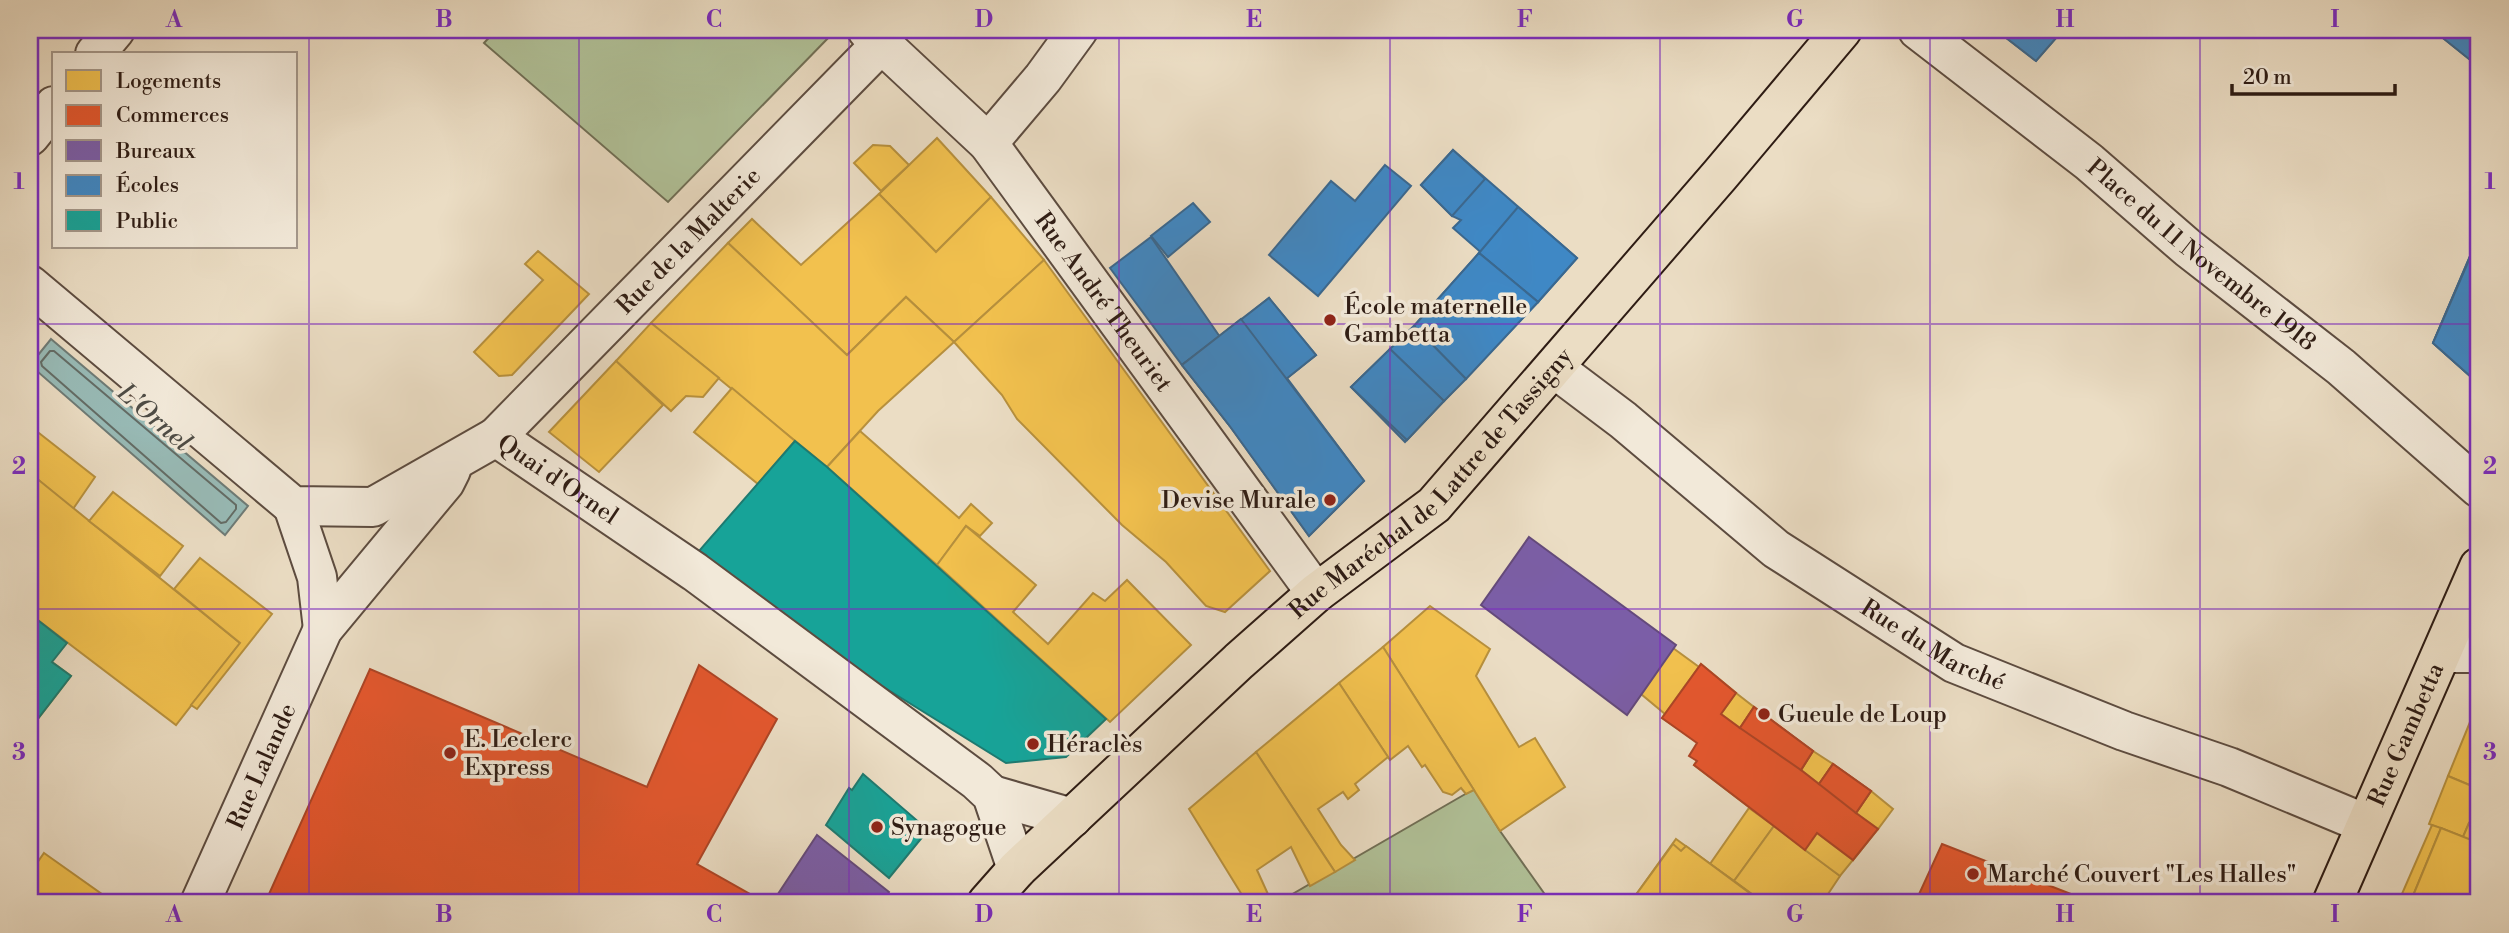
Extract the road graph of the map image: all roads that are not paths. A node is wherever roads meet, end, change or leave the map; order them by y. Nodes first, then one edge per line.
1 (115, 30) edge
2 (1078, 30) edge
3 (1842, 30) edge
4 (1918, 30) edge
5 (874, 37) edge
6 (98, 52) edge
7 (52, 108) edge
8 (30, 136) edge
9 (988, 144) junction
10 (30, 285) edge
11 (1554, 368) junction
12 (496, 437) junction
13 (455, 461) junction
14 (2479, 488) edge
15 (293, 506) junction
16 (2479, 568) edge
17 (1306, 581) junction
18 (323, 629) junction
19 (2461, 653) edge
20 (984, 788) junction
21 (1072, 818) junction
22 (2366, 824) junction
23 (1017, 869) junction
24 (200, 903) edge
25 (987, 903) edge
26 (2332, 903) edge

1 - 6 street
2 - 9 street
3 - 11 main road, Rue Maréchal de Lattre de Tassigny
4 - 14 street, Place du 11 Novembre 1918
5 - 9 street, Rue André Theuriet
5 - 12 street, Rue de la Malterie
7 - 8 street
9 - 17 street, Rue André Theuriet
10 - 15 street
11 - 17 main road, Rue Maréchal de Lattre de Tassigny
11 - 22 street, Rue du Marché
12 - 13 street, Quai d'Ornel
12 - 20 street, Quai d'Ornel
13 - 15 street, Quai d'Ornel
13 - 18 street, Rue Lalande
15 - 18 street
16 - 19 main road, Rue Gambetta
17 - 21 main road, Rue Maréchal de Lattre de Tassigny
18 - 24 street, Rue Lalande
19 - 22 main road, Rue Gambetta
20 - 21 street
20 - 23 street
21 - 23 main road, Rue Maréchal de Lattre de Tassigny
22 - 26 main road, Rue Gambetta
23 - 25 main road, Rue Maréchal de Lattre de Tassigny

